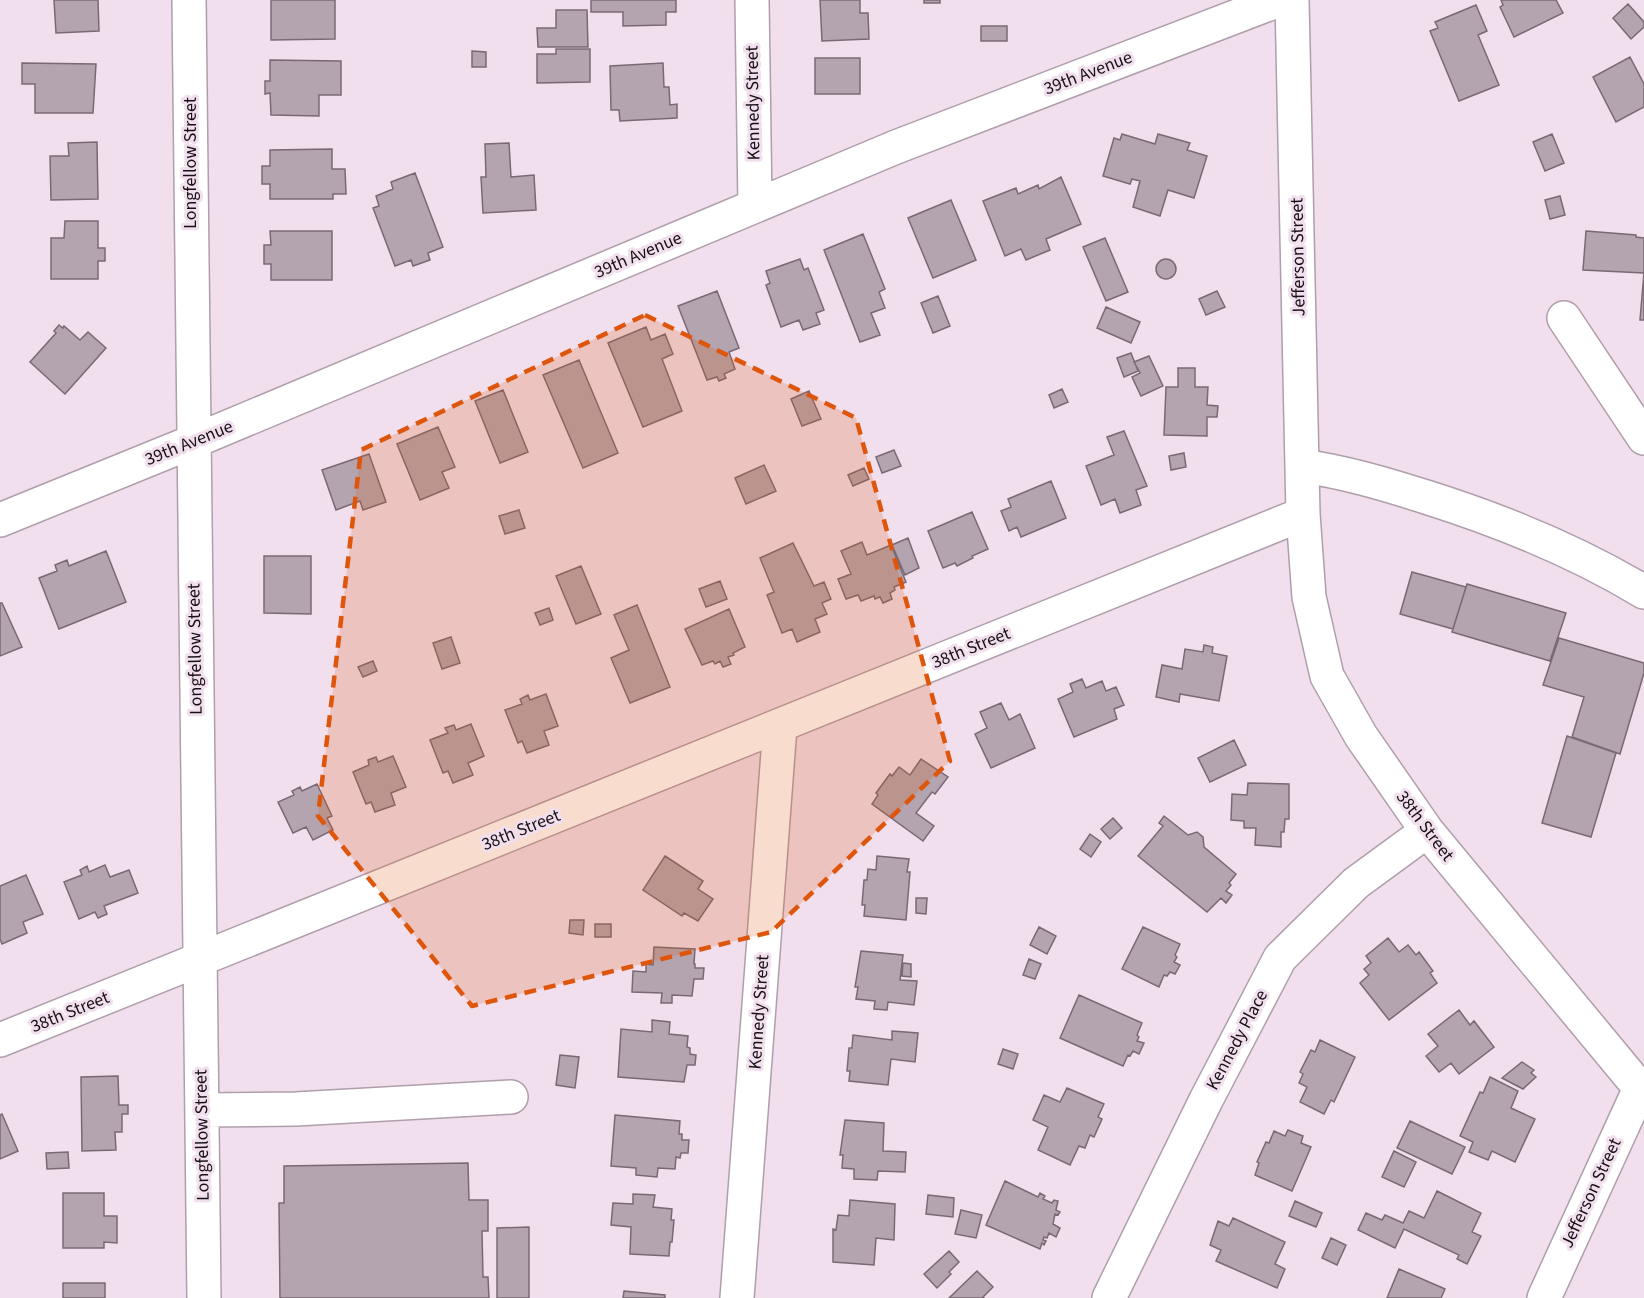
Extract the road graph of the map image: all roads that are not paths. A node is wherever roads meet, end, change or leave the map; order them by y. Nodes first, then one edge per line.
1 (189, 0) edge
2 (752, 0) edge
3 (1279, 0) edge
4 (1292, 0) edge
5 (755, 206) junction
6 (1564, 318) dead end
7 (1644, 438) edge
8 (192, 442) junction
9 (1302, 466) junction
10 (1303, 514) junction
11 (0, 520) edge
12 (1644, 592) edge
13 (780, 726) junction
14 (1427, 831) junction
15 (200, 959) junction
16 (0, 1040) edge
17 (1642, 1091) edge
18 (511, 1097) dead end
19 (202, 1110) junction
20 (204, 1298) edge
21 (737, 1298) edge
22 (1109, 1298) edge
23 (1544, 1298) edge

1 - 8 street, Longfellow Street
2 - 5 street, Kennedy Street
3 - 5 street, 39th Avenue
4 - 9 street, Jefferson Street
5 - 8 street, 39th Avenue
6 - 7 street
8 - 11 street, 39th Avenue
8 - 15 street, Longfellow Street
9 - 10 street, Jefferson Street
9 - 12 street
10 - 13 street, 38th Street
10 - 14 street, 38th Street
13 - 15 street, 38th Street
13 - 21 street, Kennedy Street
14 - 17 street, 38th Street
14 - 22 street, Kennedy Place
15 - 16 street, 38th Street
15 - 19 street, Longfellow Street
17 - 23 street, Jefferson Street
18 - 19 street
19 - 20 street, Longfellow Street

